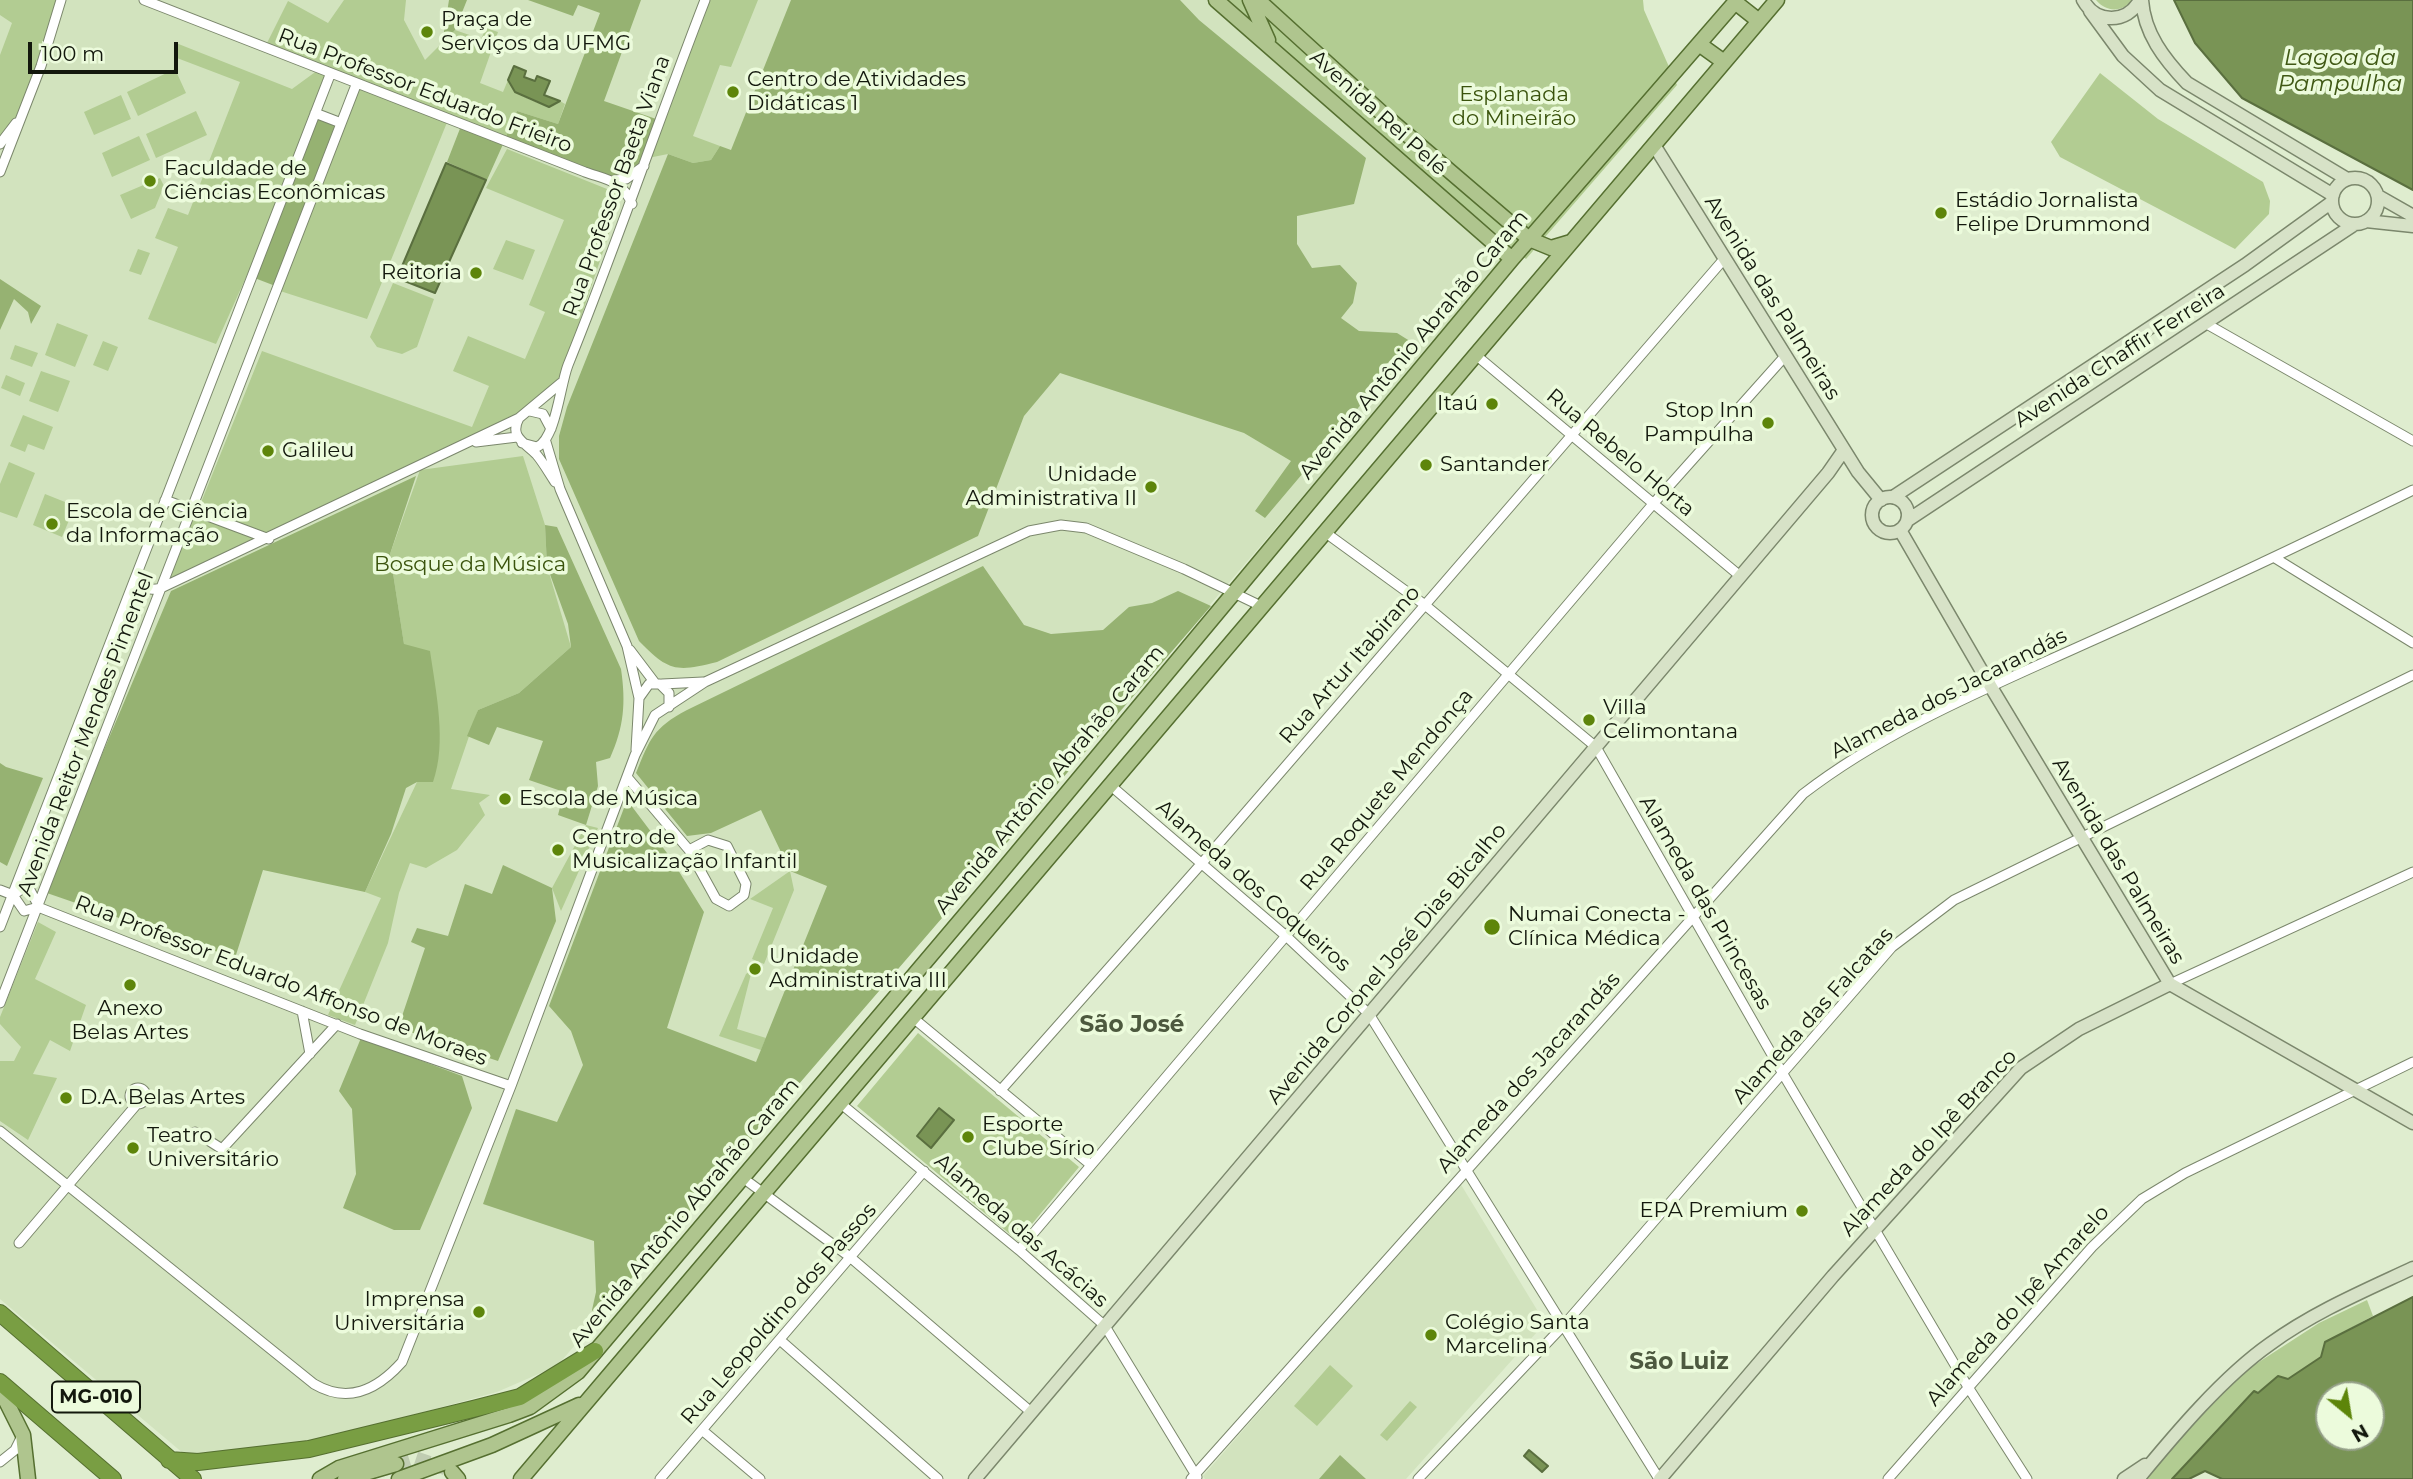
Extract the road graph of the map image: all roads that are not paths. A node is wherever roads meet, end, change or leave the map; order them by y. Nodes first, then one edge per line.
1 (61, 0) edge
2 (144, 0) edge
3 (705, 0) edge
4 (1216, 0) edge
5 (1250, 0) edge
6 (1258, 0) edge
7 (1777, 0) edge
8 (2141, 0) edge
9 (1736, 1) edge
10 (2087, 5) edge
11 (1759, 21) junction
12 (1699, 44) junction
13 (1270, 46) junction
14 (1724, 62) junction
15 (330, 75) junction
16 (356, 85) junction
17 (315, 113) junction
18 (23, 114) junction
19 (341, 124) junction
20 (0, 144) edge
21 (1654, 145) junction
22 (1385, 148) junction
23 (1430, 155) junction
24 (645, 165) junction
25 (0, 172) edge
26 (2347, 179) junction
27 (615, 180) junction
28 (2378, 196) junction
29 (2332, 198) junction
30 (633, 199) junction
31 (2413, 216) edge
32 (2360, 223) junction
33 (2413, 226) edge
34 (1530, 240) junction
35 (1573, 242) junction
36 (1512, 259) junction
37 (1724, 259) junction
38 (2205, 323) junction
39 (1786, 355) junction
40 (1477, 356) junction
41 (561, 383) junction
42 (530, 411) junction
43 (519, 418) junction
44 (551, 431) junction
45 (1571, 434) junction
46 (519, 440) junction
47 (2413, 441) edge
48 (546, 442) junction
49 (464, 444) junction
50 (1847, 454) junction
51 (1858, 472) junction
52 (561, 489) junction
53 (2413, 490) edge
54 (1887, 498) junction
55 (165, 499) junction
56 (1653, 504) junction
57 (192, 509) junction
58 (1873, 512) junction
59 (1899, 528) junction
60 (1326, 533) junction
61 (269, 539) junction
62 (2275, 558) junction
63 (136, 574) junction
64 (1740, 576) junction
65 (161, 589) junction
66 (1233, 592) junction
67 (1425, 605) junction
68 (1263, 607) junction
69 (2413, 643) edge
70 (626, 646) junction
71 (1508, 674) junction
72 (2413, 674) edge
73 (705, 682) junction
74 (658, 684) junction
75 (1991, 687) junction
76 (639, 700) junction
77 (669, 707) junction
78 (655, 715) junction
79 (1597, 747) junction
80 (635, 755) junction
81 (627, 777) junction
82 (1110, 785) junction
83 (2080, 836) junction
84 (689, 850) junction
85 (1202, 863) junction
86 (2413, 872) edge
87 (992, 883) junction
88 (0, 890) edge
89 (13, 895) junction
90 (1012, 901) junction
91 (38, 906) junction
92 (1692, 917) junction
93 (0, 927) edge
94 (1286, 936) junction
95 (2170, 984) junction
96 (0, 1003) edge
97 (302, 1011) junction
98 (1369, 1014) junction
99 (912, 1017) junction
100 (337, 1024) junction
101 (310, 1054) junction
102 (2413, 1062) edge
103 (1783, 1074) junction
104 (512, 1086) junction
105 (2355, 1090) junction
106 (1000, 1091) junction
107 (840, 1103) junction
108 (137, 1104) dead end
109 (2413, 1123) edge
110 (0, 1131) edge
111 (195, 1132) dead end
112 (1091, 1165) junction
113 (1466, 1169) junction
114 (924, 1171) junction
115 (743, 1178) junction
116 (68, 1187) junction
117 (764, 1194) junction
118 (1876, 1229) junction
119 (19, 1243) dead end
120 (1019, 1250) junction
121 (850, 1257) junction
122 (2413, 1268) edge
123 (0, 1314) edge
124 (1105, 1326) junction
125 (1563, 1326) junction
126 (780, 1340) junction
127 (595, 1351) junction
128 (0, 1382) edge
129 (1968, 1387) junction
130 (0, 1389) edge
131 (597, 1391) junction
132 (1031, 1412) junction
133 (702, 1430) junction
134 (23, 1435) junction
135 (169, 1460) junction
136 (2154, 1460) junction
137 (0, 1462) edge
138 (398, 1471) edge
139 (1195, 1477) edge
140 (28, 1479) edge
141 (113, 1479) edge
142 (193, 1479) edge
143 (320, 1479) edge
144 (345, 1479) edge
145 (521, 1479) edge
146 (660, 1479) edge
147 (760, 1479) edge
148 (938, 1479) edge
149 (975, 1479) edge
150 (1418, 1479) edge
151 (1659, 1479) edge
152 (1888, 1479) edge
153 (2027, 1479) edge
154 (2124, 1479) edge
155 (2138, 1479) edge

1 - 18 street
2 - 15 street, Rua Professor Eduardo Frieiro
3 - 24 street, Rua Professor Baeta Viana
4 - 13 main road, Avenida Rei Pelé
5 - 13 main road
6 - 23 main road, Avenida Rei Pelé
7 - 11 main road
8 - 10 street
8 - 26 street
9 - 11 main road
9 - 12 main road, Avenida Antônio Abrahão Caram
10 - 29 street
11 - 14 main road
12 - 14 main road
12 - 34 main road, Avenida Antônio Abrahão Caram
13 - 22 main road, Avenida Rei Pelé
14 - 21 main road
15 - 16 street, Rua Professor Eduardo Frieiro
15 - 17 street, Avenida Reitor Mendes Pimentel
16 - 19 street, Avenida Reitor Mendes Pimentel
16 - 27 street, Rua Professor Eduardo Frieiro
17 - 19 street
17 - 55 street, Avenida Reitor Mendes Pimentel
18 - 20 street
18 - 25 street
19 - 57 street, Avenida Reitor Mendes Pimentel
21 - 35 main road
21 - 37 street, Avenida das Palmeiras
22 - 23 main road
22 - 36 main road, Avenida Rei Pelé
23 - 34 main road, Avenida Rei Pelé
24 - 27 street
24 - 30 street, Rua Professor Baeta Viana
26 - 28 street
26 - 29 street
27 - 30 street
28 - 31 street
28 - 32 street
29 - 32 street
29 - 54 street, Avenida Chaffir Ferreira
30 - 41 street, Rua Professor Baeta Viana
32 - 33 street
32 - 38 street, Avenida Chaffir Ferreira
34 - 35 main road
34 - 36 main road, Avenida Antônio Abrahão Caram
35 - 40 main road
36 - 66 main road, Avenida Antônio Abrahão Caram
37 - 39 street, Avenida das Palmeiras
37 - 45 street, Rua Artur Itabirano
38 - 47 street
38 - 59 street, Avenida Chaffir Ferreira
39 - 50 street, Avenida das Palmeiras
39 - 56 street, Rua Roquete Mendonça
40 - 45 street, Rua Rebelo Horta
40 - 60 main road
41 - 42 street, Rua Professor Baeta Viana
41 - 44 street, Rua Professor Baeta Viana
42 - 43 street
42 - 44 street
43 - 46 street
43 - 49 street
44 - 48 street
45 - 56 street, Rua Rebelo Horta
45 - 67 street, Rua Artur Itabirano
46 - 48 street
46 - 49 street
46 - 52 street
48 - 52 street
49 - 61 street
50 - 51 street, Avenida das Palmeiras
50 - 64 street, Avenida Coronel José Dias Bicalho
51 - 54 street, Avenida das Palmeiras
51 - 58 street, Avenida das Palmeiras
52 - 70 street
53 - 62 street, Alameda dos Jacarandás
54 - 58 street
54 - 59 street, Avenida das Palmeiras
55 - 57 street
55 - 63 street, Avenida Reitor Mendes Pimentel
56 - 64 street, Rua Rebelo Horta
56 - 71 street, Rua Roquete Mendonça
57 - 61 street
57 - 65 street, Avenida Reitor Mendes Pimentel
58 - 59 street, Avenida das Palmeiras
59 - 75 street, Avenida das Palmeiras
60 - 67 street, Alameda das Princesas
60 - 68 main road
61 - 65 street
62 - 69 street
62 - 75 street, Alameda dos Jacarandás
63 - 65 street
63 - 89 street, Avenida Reitor Mendes Pimentel
64 - 79 street, Avenida Coronel José Dias Bicalho
65 - 91 street, Avenida Reitor Mendes Pimentel
66 - 68 street
66 - 73 street
66 - 87 main road, Avenida Antônio Abrahão Caram
67 - 71 street, Alameda das Princesas
67 - 85 street, Rua Artur Itabirano
68 - 82 main road
70 - 74 street
70 - 76 street
71 - 79 street, Alameda das Princesas
71 - 94 street, Rua Roquete Mendonça
72 - 83 street, Alameda das Falcatas
73 - 74 street
73 - 77 street
74 - 76 street
74 - 77 street
75 - 83 street, Avenida das Palmeiras
75 - 92 street, Alameda dos Jacarandás
76 - 78 street
76 - 80 street
77 - 78 street
78 - 80 street
79 - 92 street, Alameda das Princesas
79 - 98 street, Avenida Coronel José Dias Bicalho
80 - 81 street
81 - 84 street
81 - 104 street
82 - 85 street, Alameda dos Coqueiros
82 - 90 main road
83 - 95 street, Avenida das Palmeiras
83 - 103 street, Alameda das Falcatas
84 - 84 street
85 - 94 street, Alameda dos Coqueiros
85 - 106 street, Rua Artur Itabirano
86 - 95 street, Alameda do Ipê Branco
87 - 90 main road
87 - 115 main road, Avenida Antônio Abrahão Caram
88 - 89 street
89 - 91 street
89 - 91 street
89 - 93 street, Avenida Reitor Mendes Pimentel
90 - 99 main road
91 - 96 street, Avenida Reitor Mendes Pimentel
91 - 97 street, Rua Professor Eduardo Affonso de Moraes
92 - 103 street, Alameda das Princesas
92 - 113 street, Alameda dos Jacarandás
94 - 98 street, Alameda dos Coqueiros
94 - 112 street, Rua Roquete Mendonça
95 - 105 street, Avenida das Palmeiras
95 - 118 street, Alameda do Ipê Branco
97 - 100 street, Rua Professor Eduardo Affonso de Moraes
97 - 101 street
98 - 113 street, Alameda dos Coqueiros
98 - 124 street, Avenida Coronel José Dias Bicalho
99 - 106 street
99 - 107 main road
100 - 101 street
100 - 104 street, Rua Professor Eduardo Affonso de Moraes
101 - 111 street
102 - 105 street, Alameda do Ipê Amarelo
103 - 118 street, Alameda das Princesas
103 - 125 street, Alameda das Falcatas
104 - 116 street
105 - 109 street, Avenida das Palmeiras
105 - 129 street, Alameda do Ipê Amarelo
106 - 112 street
107 - 114 street, Alameda das Acácias
107 - 117 main road
108 - 116 street
110 - 116 street
112 - 120 street, Rua Roquete Mendonça
113 - 125 street, Alameda dos Coqueiros
113 - 139 street, Alameda dos Jacarandás
114 - 120 street, Alameda das Acácias
114 - 121 street, Rua Leopoldino dos Passos
115 - 117 street
115 - 127 main road, Avenida Antônio Abrahão Caram
116 - 119 street
117 - 121 street
117 - 131 main road
118 - 129 street, Alameda das Princesas
118 - 151 street, Alameda do Ipê Branco
120 - 124 street, Alameda das Acácias
121 - 126 street, Rua Leopoldino dos Passos
121 - 132 street
122 - 136 street
123 - 135 highway, MG-010
124 - 132 street, Avenida Coronel José Dias Bicalho
124 - 139 street, Alameda das Acácias
125 - 150 street, Alameda das Falcatas
125 - 151 street, Alameda dos Coqueiros
126 - 133 street, Rua Leopoldino dos Passos
126 - 148 street
127 - 135 highway
127 - 143 main road, Avenida Antônio Abrahão Caram
128 - 141 highway, MG-010
129 - 152 street, Alameda do Ipê Amarelo
129 - 153 street, Alameda das Princesas
130 - 134 main road
131 - 138 main road
131 - 145 main road
132 - 149 street, Avenida Coronel José Dias Bicalho
133 - 146 street, Rua Leopoldino dos Passos
133 - 147 street
134 - 137 street
134 - 140 main road
135 - 142 highway, MG-010
136 - 154 street
136 - 155 street
138 - 144 main road

